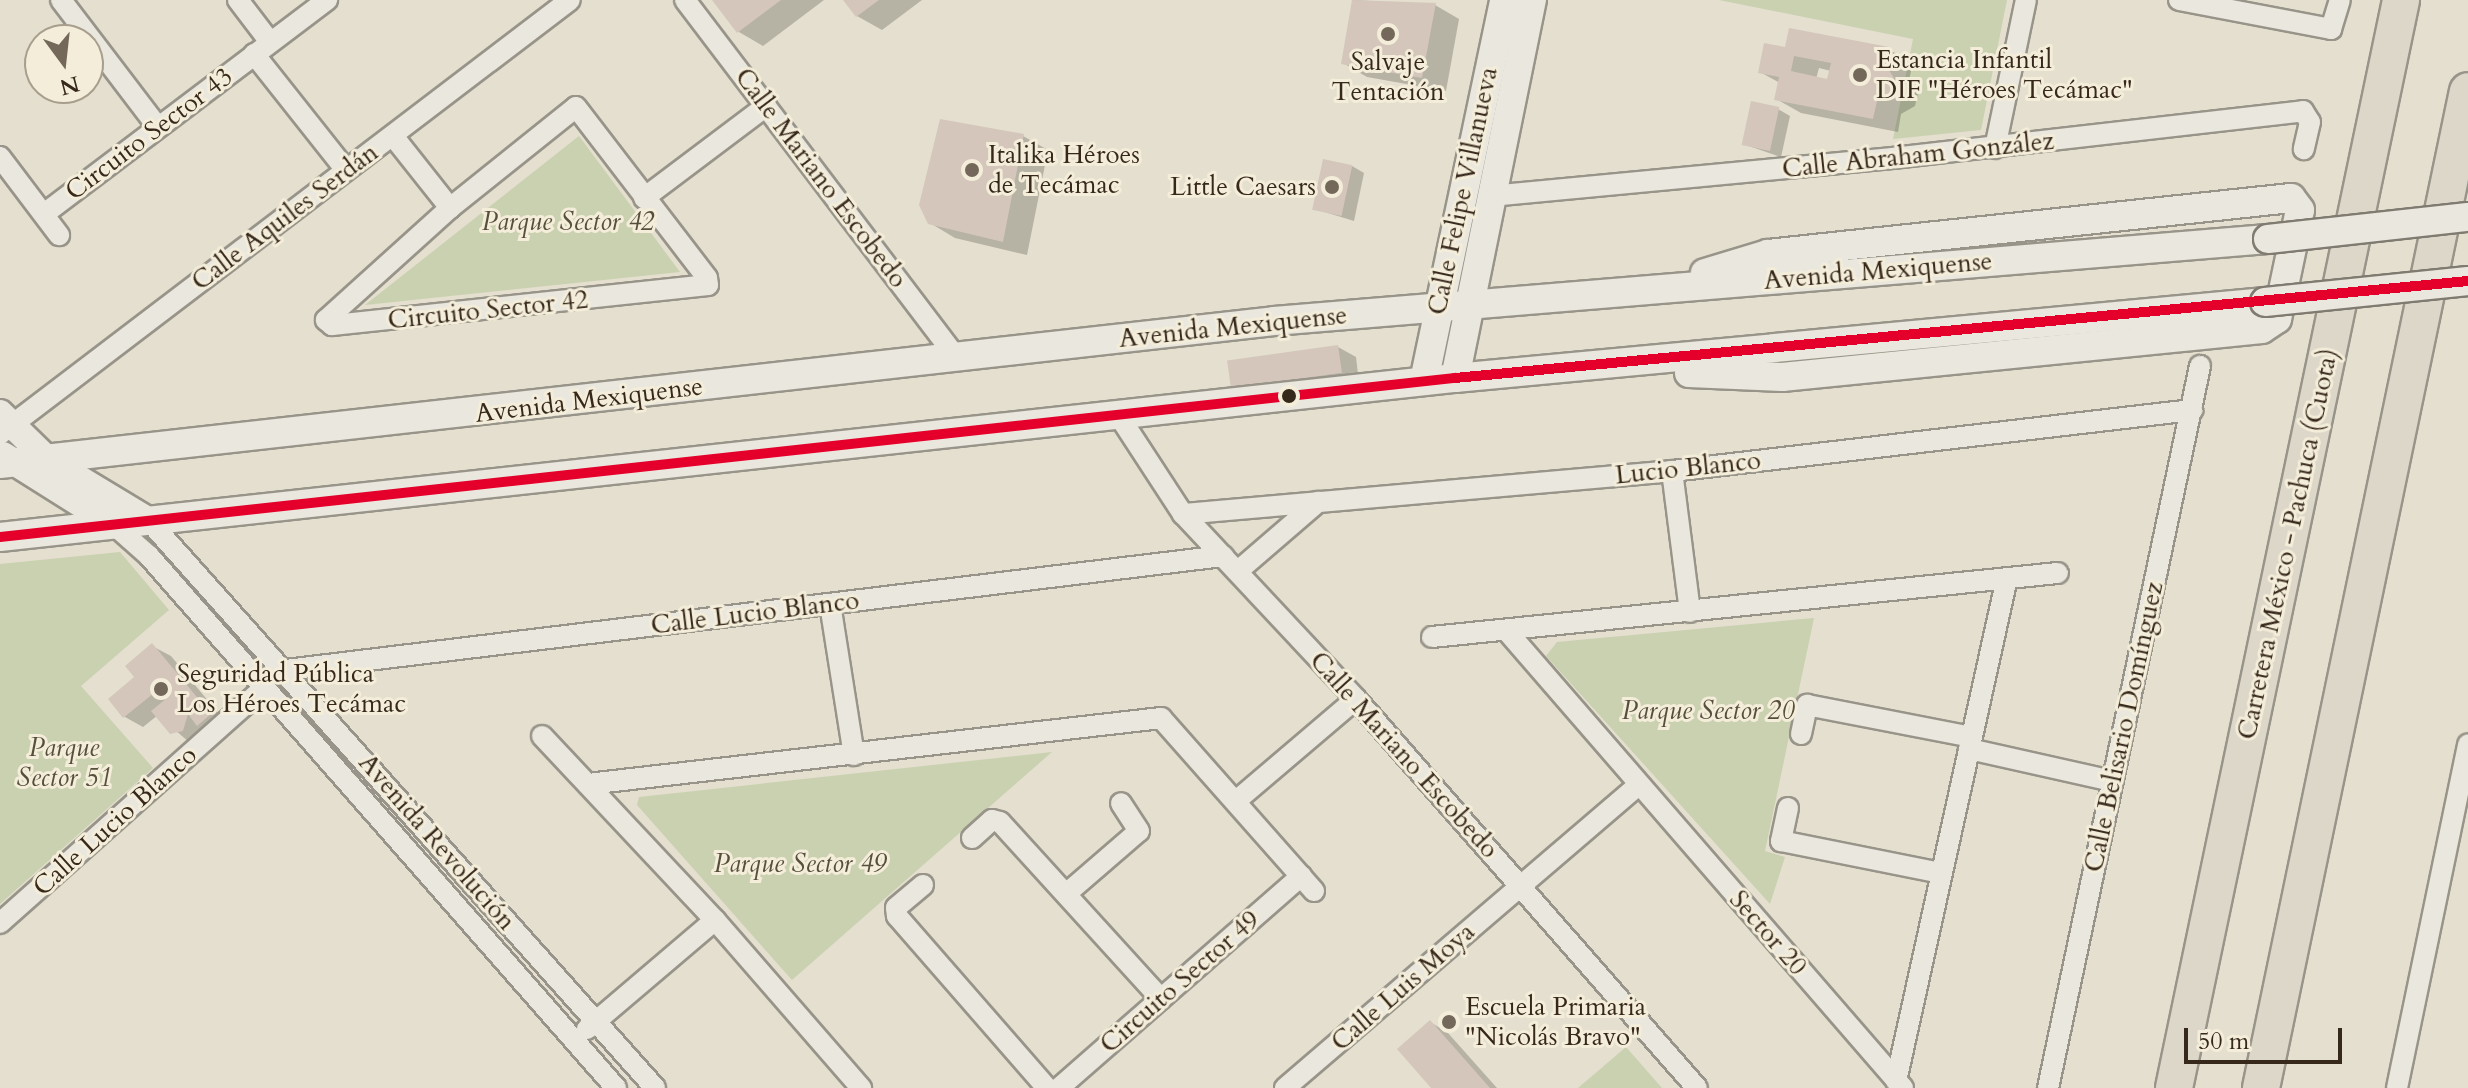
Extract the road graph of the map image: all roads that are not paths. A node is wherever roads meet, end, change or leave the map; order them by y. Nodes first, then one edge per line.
1 (61, 0) edge
2 (238, 0) edge
3 (327, 0) edge
4 (570, 0) edge
5 (685, 0) edge
6 (1504, 0) edge
7 (1532, 0) edge
8 (2026, 0) edge
9 (2179, 0) edge
10 (2340, 0) edge
11 (2401, 0) edge
12 (262, 48) junction
13 (2468, 91) edge
14 (766, 106) junction
15 (157, 126) junction
16 (393, 136) junction
17 (1995, 148) junction
18 (2304, 149) dead end
19 (0, 157) edge
20 (346, 170) junction
21 (1490, 196) junction
22 (644, 198) junction
23 (450, 208) junction
24 (44, 214) junction
25 (2468, 217) edge
26 (59, 235) dead end
27 (2468, 281) edge
28 (1652, 289) junction
29 (1467, 304) junction
30 (1438, 307) junction
31 (956, 357) junction
32 (2200, 366) dead end
33 (1592, 368) junction
34 (1455, 378) junction
35 (1424, 381) junction
36 (2192, 410) junction
37 (1119, 416) junction
38 (3, 424) edge
39 (4, 460) edge
40 (48, 460) junction
41 (1672, 471) junction
42 (1318, 502) junction
43 (1183, 514) junction
44 (149, 521) junction
45 (114, 525) junction
46 (0, 537) edge
47 (1223, 556) junction
48 (1238, 571) junction
49 (2058, 573) dead end
50 (2007, 578) junction
51 (830, 604) junction
52 (1690, 612) junction
53 (1506, 630) junction
54 (1432, 637) dead end
55 (286, 670) junction
56 (265, 687) junction
57 (1356, 699) junction
58 (1801, 734) dead end
59 (542, 736) dead end
60 (1970, 743) junction
61 (2468, 744) edge
62 (854, 755) junction
63 (2112, 781) junction
64 (588, 784) junction
65 (1639, 785) junction
66 (1236, 801) junction
67 (1121, 803) dead end
68 (1788, 808) dead end
69 (972, 838) dead end
70 (1941, 873) junction
71 (923, 885) dead end
72 (1521, 885) junction
73 (1066, 894) junction
74 (715, 920) junction
75 (0, 923) edge
76 (1161, 999) junction
77 (596, 1022) junction
78 (574, 1041) junction
79 (1900, 1084) edge
80 (616, 1088) edge
81 (655, 1088) edge
82 (861, 1088) edge
83 (1047, 1088) edge
84 (1059, 1088) edge
85 (1285, 1088) edge
86 (1697, 1088) edge
87 (2048, 1088) edge
88 (2174, 1088) edge
89 (2261, 1088) edge
90 (2397, 1088) edge

1 - 15 street
2 - 12 street
3 - 12 street, Circuito Sector 43
4 - 16 street, Calle Aquiles Serdán
5 - 14 street, Calle Mariano Escobedo
6 - 30 main road, Calle Felipe Villanueva
7 - 21 main road, Calle Felipe Villanueva
8 - 17 street
9 - 10 street
11 - 88 highway, Carretera México - Pachuca (Cuota)
12 - 15 street, Circuito Sector 43
12 - 20 street, Circuito Sector 43
13 - 89 highway
14 - 22 street
14 - 31 street, Calle Mariano Escobedo
15 - 24 street, Circuito Sector 43
16 - 20 street, Calle Aquiles Serdán
16 - 23 street
17 - 18 street, Calle Abraham González
17 - 21 street, Calle Abraham González
19 - 24 street, Circuito Sector 43
20 - 38 street, Calle Aquiles Serdán
21 - 29 main road, Calle Felipe Villanueva
22 - 23 street, Circuito Sector 42
22 - 23 street, Circuito Sector 42
24 - 26 street, Circuito Sector 43
25 - 28 main road, Avenida Mexiquense, bridge
27 - 33 main road, bridge
28 - 29 main road, Avenida Mexiquense
28 - 33 main road
29 - 30 main road, Avenida Mexiquense
29 - 34 main road, Calle Felipe Villanueva
30 - 31 main road, Avenida Mexiquense
30 - 35 main road, Calle Felipe Villanueva
31 - 40 main road, Avenida Mexiquense
32 - 36 street, Calle Belisario Domínguez
33 - 34 main road
34 - 35 main road
35 - 37 main road
36 - 41 street, Lucio Blanco
36 - 63 street, Calle Belisario Domínguez
37 - 43 street, Calle Mariano Escobedo
37 - 44 main road
38 - 40 street, Avenida Revolución
39 - 40 main road, Avenida Mexiquense
39 - 45 street, Avenida Revolución
40 - 44 street, Avenida Revolución
41 - 42 street, Lucio Blanco
41 - 52 street
42 - 43 street, Lucio Blanco
42 - 48 street
43 - 47 street, Calle Mariano Escobedo
44 - 45 main road
44 - 55 street, Avenida Revolución
45 - 46 main road
45 - 56 street, Avenida Revolución
47 - 48 street, Calle Mariano Escobedo
47 - 51 street, Calle Lucio Blanco
48 - 57 street, Calle Mariano Escobedo
49 - 50 street
50 - 52 street
50 - 60 street, Sector 20
51 - 55 street, Calle Lucio Blanco
51 - 62 street
52 - 53 street
53 - 54 street
53 - 65 street, Sector 20
55 - 77 street, Avenida Revolución
56 - 75 street, Calle Lucio Blanco
56 - 78 street, Avenida Revolución
57 - 66 street
57 - 72 street, Calle Mariano Escobedo
58 - 60 street
59 - 64 street
60 - 63 street
60 - 70 street, Sector 20
61 - 90 street
62 - 64 street
62 - 66 street
63 - 87 street, Calle Belisario Domínguez
64 - 74 street
65 - 72 street
65 - 79 street, Sector 20
66 - 76 street, Circuito Sector 49
67 - 73 street
68 - 70 street
69 - 73 street
70 - 79 street, Sector 20
71 - 83 street
72 - 85 street, Calle Luis Moya
72 - 86 street, Calle Mariano Escobedo
73 - 76 street
74 - 77 street
74 - 82 street
76 - 84 street, Circuito Sector 49
77 - 78 street
77 - 81 street, Avenida Revolución
78 - 80 street, Avenida Revolución

